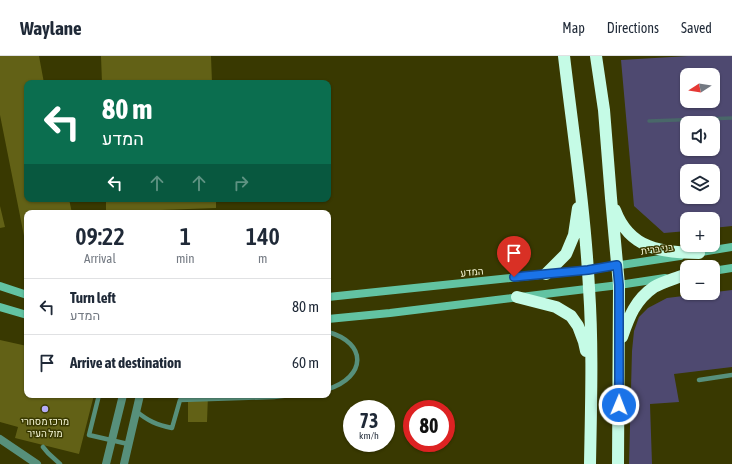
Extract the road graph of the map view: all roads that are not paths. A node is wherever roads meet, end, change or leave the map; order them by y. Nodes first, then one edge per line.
1 (564, 56) edge
2 (596, 56) edge
3 (580, 189) junction
4 (611, 198) junction
5 (732, 248) edge
6 (699, 253) junction
7 (617, 265) junction
8 (732, 268) edge
9 (720, 269) edge
10 (588, 270) junction
11 (546, 274) junction
12 (680, 276) edge
13 (680, 277) edge
14 (619, 285) junction
15 (0, 286) edge
16 (589, 288) junction
17 (24, 294) edge
18 (331, 297) edge
19 (517, 297) junction
20 (0, 307) edge
21 (24, 314) edge
22 (331, 319) edge
23 (331, 333) edge
24 (619, 346) junction
25 (732, 375) edge
26 (700, 380) dead end
27 (592, 385) junction
28 (331, 388) edge
29 (98, 398) edge
30 (122, 398) edge
31 (139, 398) edge
32 (243, 398) edge
33 (136, 411) junction
34 (0, 439) edge
35 (112, 440) junction
36 (128, 444) junction
37 (43, 447) dead end
38 (37, 464) edge
39 (60, 464) edge
40 (106, 464) edge
41 (124, 464) edge
42 (590, 464) edge
43 (618, 464) edge

1 - 3 highway
2 - 4 highway
3 - 10 highway
3 - 11 highway
4 - 6 highway
4 - 7 highway
5 - 6 street, בני ברית
6 - 7 street, בני ברית
7 - 10 street, המדע
7 - 14 highway
8 - 9 street
10 - 11 street, המדע
10 - 16 highway
11 - 18 street, המדע
12 - 14 street
13 - 24 highway
14 - 16 street
14 - 24 highway
15 - 17 street
16 - 19 street
16 - 27 highway
19 - 22 street
19 - 27 highway
20 - 21 street
23 - 28 lane
24 - 43 highway
25 - 26 lane
27 - 42 highway
29 - 35 lane
30 - 35 street
31 - 33 street
32 - 33 lane
33 - 36 street
34 - 38 street
35 - 36 lane
35 - 40 street
36 - 41 street
37 - 39 lane

